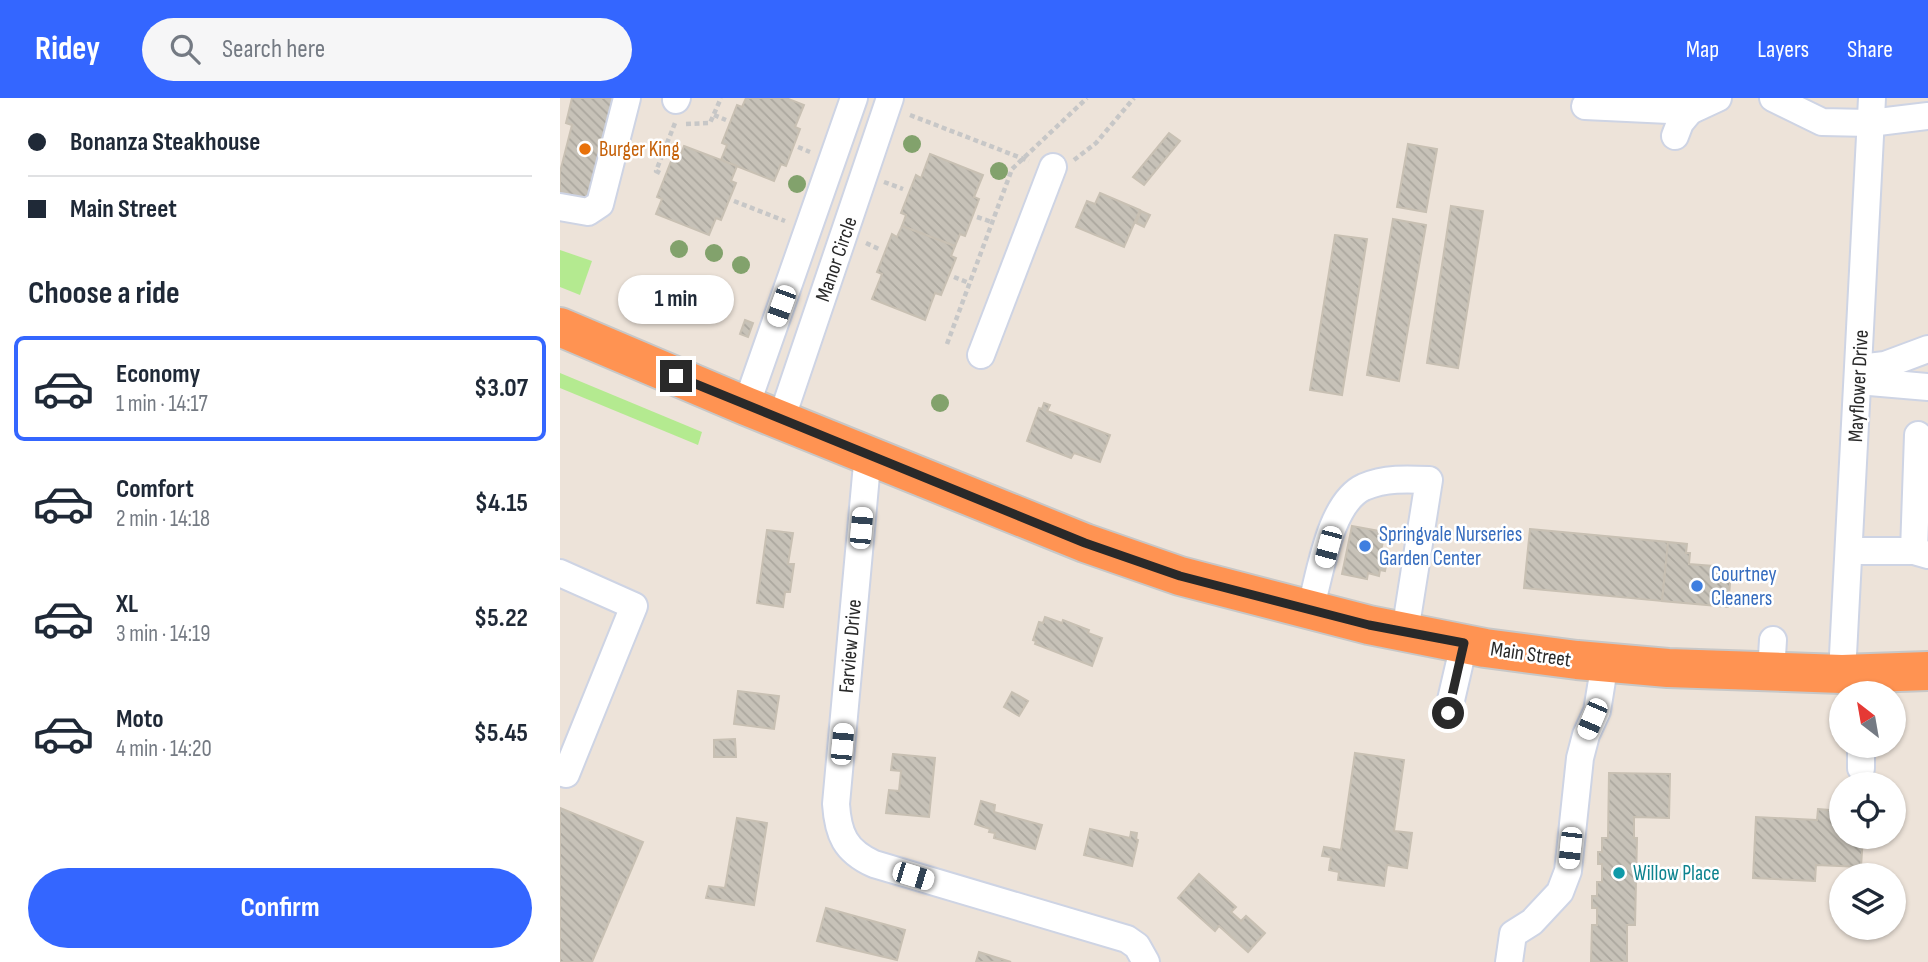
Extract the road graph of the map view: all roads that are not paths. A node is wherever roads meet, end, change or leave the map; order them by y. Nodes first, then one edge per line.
1 (627, 98) edge
2 (854, 98) edge
3 (1718, 98) edge
4 (1773, 98) edge
5 (889, 103) edge
6 (1585, 106) dead end
7 (1871, 110) edge
8 (1690, 111) junction
9 (1928, 116) edge
10 (1675, 136) dead end
11 (1053, 167) road end
12 (560, 207) edge
13 (560, 327) edge
14 (1928, 349) edge
15 (981, 355) dead end
16 (1858, 375) junction
17 (1928, 387) edge
18 (746, 406) junction
19 (781, 419) junction
20 (1918, 435) dead end
21 (868, 453) junction
22 (1849, 551) junction
23 (1921, 553) edge
24 (560, 573) edge
25 (1310, 610) junction
26 (1405, 632) junction
27 (1464, 643) junction
28 (1605, 662) junction
29 (1928, 671) edge
30 (1854, 680) edge
31 (1448, 713) dead end
32 (560, 771) edge
33 (1146, 962) edge
34 (1509, 962) edge

1 - 12 street
2 - 18 street, Manor Circle
3 - 8 street
4 - 7 street
5 - 19 street, Manor Circle
6 - 8 street
7 - 9 street
7 - 16 street, Mayflower Drive
8 - 10 street
11 - 15 street
13 - 18 highway, Main Street
14 - 16 street
16 - 17 street
16 - 22 street, Mayflower Drive
18 - 19 highway, Main Street
19 - 21 highway, Main Street
20 - 23 street
21 - 25 highway, Main Street
21 - 33 street, Farview Drive
22 - 23 street
22 - 30 street, Mayflower Drive
24 - 32 street
25 - 26 highway, Main Street
25 - 26 street
26 - 27 highway, Main Street
27 - 28 highway, Main Street
27 - 31 street
28 - 30 highway, Main Street
28 - 34 street
29 - 30 highway, Main Street

